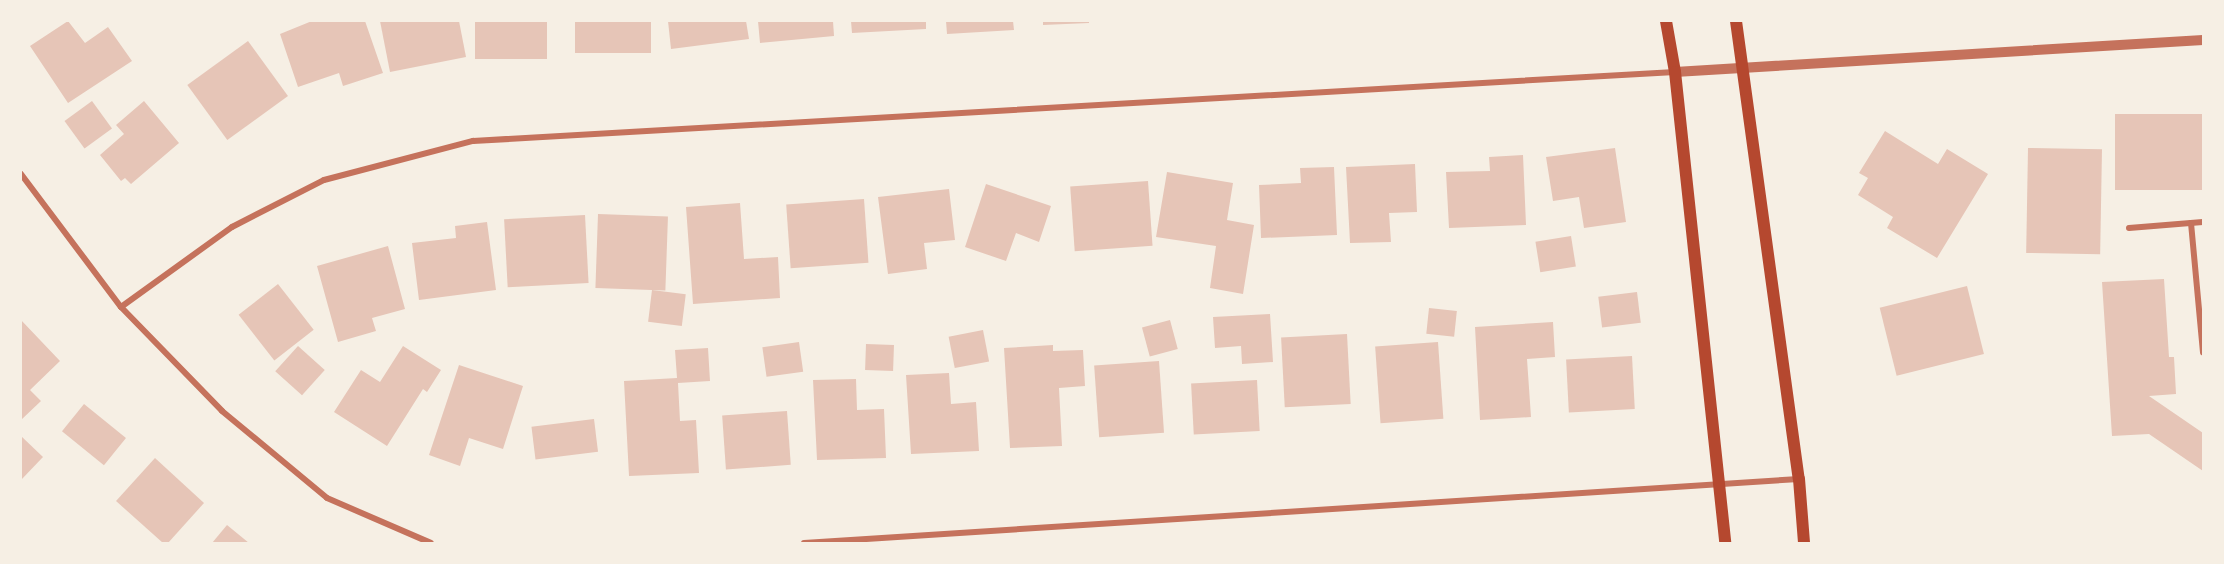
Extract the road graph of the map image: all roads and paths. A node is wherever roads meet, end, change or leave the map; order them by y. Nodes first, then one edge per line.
1 (1666, 21) edge
2 (1736, 21) edge
3 (2203, 40) edge
4 (1743, 68) junction
5 (1675, 72) junction
6 (21, 174) edge
7 (2203, 222) edge
8 (2191, 223) junction
9 (2129, 228) dead end
10 (121, 307) junction
11 (2203, 352) edge
12 (1799, 479) junction
13 (1720, 484) junction
14 (431, 543) edge
15 (804, 543) edge
16 (1725, 543) edge
17 (1804, 543) edge

1 - 5 main road
2 - 4 main road
3 - 4 street
4 - 5 street
4 - 12 main road
5 - 10 street
5 - 13 main road
6 - 10 street
7 - 8 street
8 - 9 street
8 - 11 street
10 - 14 street
12 - 13 street
12 - 17 main road
13 - 15 street
13 - 16 main road

